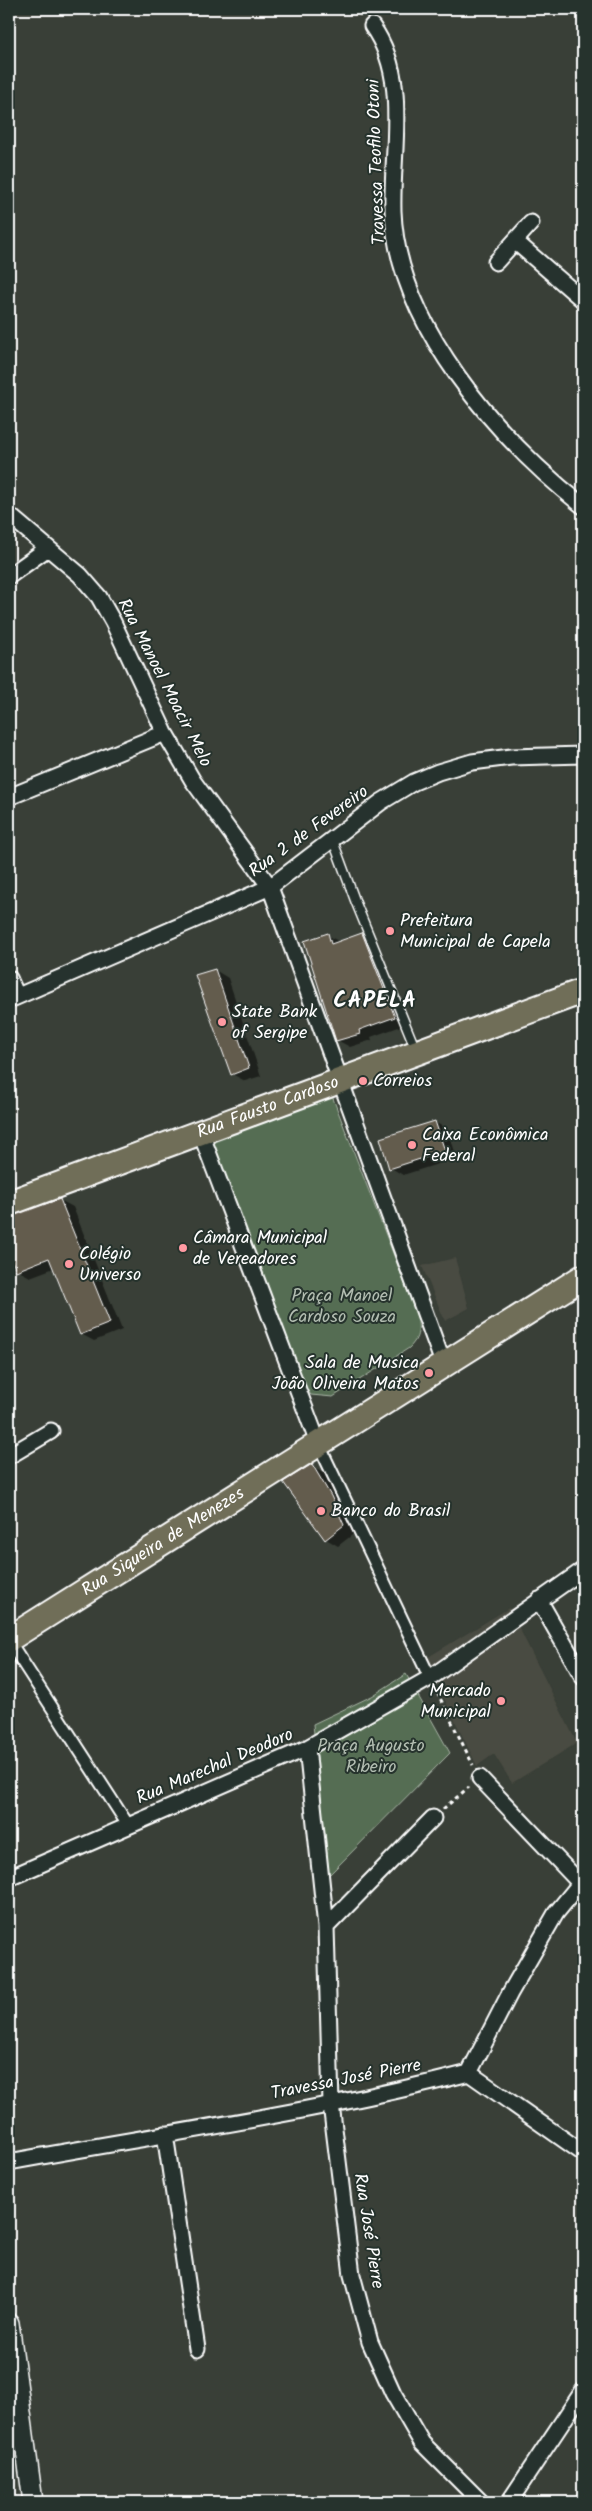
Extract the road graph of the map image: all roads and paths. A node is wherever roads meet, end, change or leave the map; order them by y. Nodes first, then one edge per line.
1 (372, 26) dead end
2 (531, 223) dead end
3 (516, 242) junction
4 (496, 262) dead end
5 (583, 300) edge
6 (583, 506) edge
7 (9, 515) edge
8 (48, 548) junction
9 (9, 576) edge
10 (165, 733) junction
11 (583, 755) edge
12 (9, 797) edge
13 (332, 838) junction
14 (270, 887) junction
15 (9, 978) edge
16 (583, 991) edge
17 (13, 998) edge
18 (417, 1053) junction
19 (342, 1080) junction
20 (200, 1131) junction
21 (9, 1203) edge
22 (583, 1277) edge
23 (443, 1363) junction
24 (51, 1431) dead end
25 (318, 1443) junction
26 (9, 1456) edge
27 (583, 1570) edge
28 (539, 1600) junction
29 (9, 1640) edge
30 (583, 1677) edge
31 (430, 1678) junction
32 (307, 1748) junction
33 (480, 1778) junction
34 (433, 1818) joint
35 (128, 1825) junction
36 (9, 1878) edge
37 (581, 1881) edge
38 (326, 1927) junction
39 (469, 2073) junction
40 (331, 2104) junction
41 (165, 2134) junction
42 (583, 2153) edge
43 (9, 2162) edge
44 (9, 2323) edge
45 (11, 2345) edge
46 (197, 2349) dead end
47 (583, 2391) edge
48 (33, 2502) edge
49 (481, 2502) edge
50 (509, 2502) edge

1 - 6 street, Travessa Teofilo Otoni
2 - 3 street
3 - 4 street
3 - 5 street
7 - 8 street, Rua Manoel Moacir Melo
8 - 9 street
8 - 10 street, Rua Manoel Moacir Melo
10 - 12 street
10 - 14 street, Rua Manoel Moacir Melo
11 - 13 street, Rua 2 de Fevereiro
13 - 14 street, Rua 2 de Fevereiro
13 - 18 lane
14 - 17 street, Rua 2 de Fevereiro
14 - 19 street, Rua Manoel Moacir Melo
15 - 17 street
16 - 18 main road, Rua Fausto Cardoso
18 - 19 main road, Rua Fausto Cardoso
19 - 20 main road, Rua Fausto Cardoso
19 - 23 street
20 - 21 main road, Rua Fausto Cardoso
20 - 25 street
22 - 23 main road
23 - 25 main road
24 - 26 street
25 - 29 main road, Rua Siqueira de Menezes
25 - 31 street
27 - 28 street, Rua Marechal Deodoro
28 - 30 street
28 - 31 street, Rua Marechal Deodoro
29 - 35 street
31 - 32 street, Rua Marechal Deodoro
31 - 33 path
32 - 35 street, Rua Marechal Deodoro
32 - 38 street
33 - 34 path
33 - 37 street
34 - 38 street
35 - 36 street, Rua Marechal Deodoro
37 - 39 street
38 - 40 street, Rua José Pierre
39 - 40 street, Travessa José Pierre
39 - 42 street
40 - 41 street, Travessa José Pierre
40 - 49 street, Rua José Pierre
41 - 43 street, Travessa José Pierre
41 - 46 street
44 - 45 street
45 - 48 street
47 - 50 street

